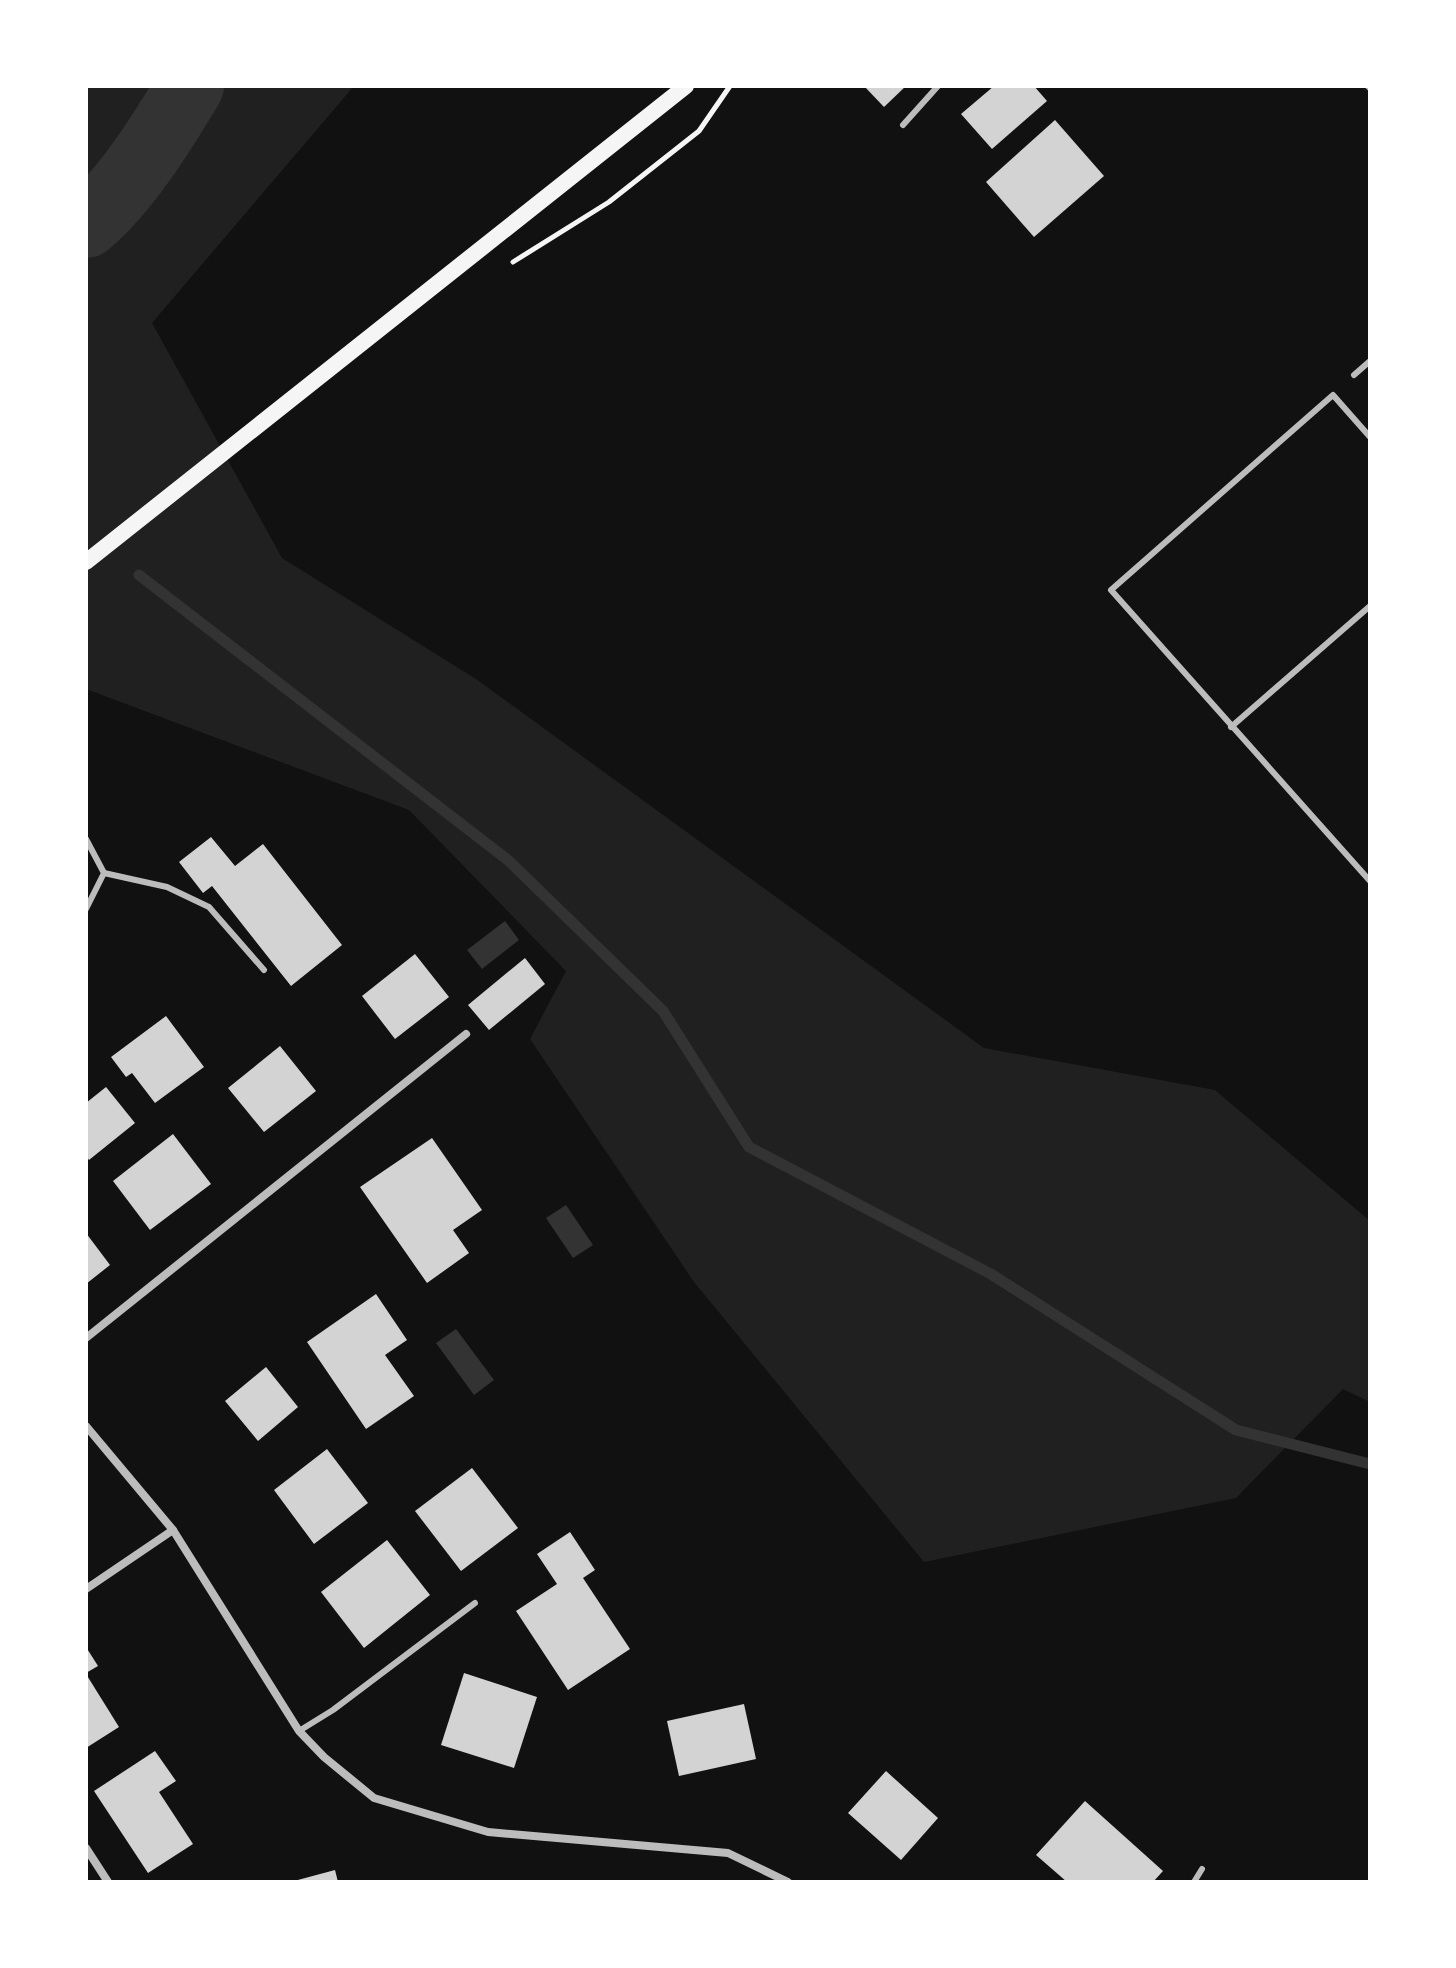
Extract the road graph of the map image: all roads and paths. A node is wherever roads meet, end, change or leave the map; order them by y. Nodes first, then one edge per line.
1 (686, 86) edge
2 (938, 86) edge
3 (903, 125) dead end
4 (1370, 361) edge
5 (1354, 375) dead end
6 (1370, 437) edge
7 (86, 562) edge
8 (1370, 606) edge
9 (1231, 727) junction
10 (86, 839) edge
11 (104, 873) junction
12 (1370, 881) edge
13 (86, 909) edge
14 (264, 970) dead end
15 (466, 1034) dead end
16 (86, 1338) edge
17 (86, 1426) edge
18 (173, 1530) junction
19 (86, 1589) edge
20 (475, 1603) dead end
21 (299, 1731) junction
22 (86, 1848) edge
23 (1202, 1869) dead end
24 (108, 1882) edge
25 (788, 1882) edge
26 (1194, 1882) edge

1 - 7 main road
2 - 3 lane
4 - 5 lane
6 - 9 lane
8 - 9 lane
9 - 12 lane
10 - 11 lane
11 - 13 lane
11 - 14 lane
15 - 16 street
17 - 18 street
18 - 19 street
18 - 21 street
20 - 21 lane
21 - 25 street
22 - 24 street
23 - 26 lane

